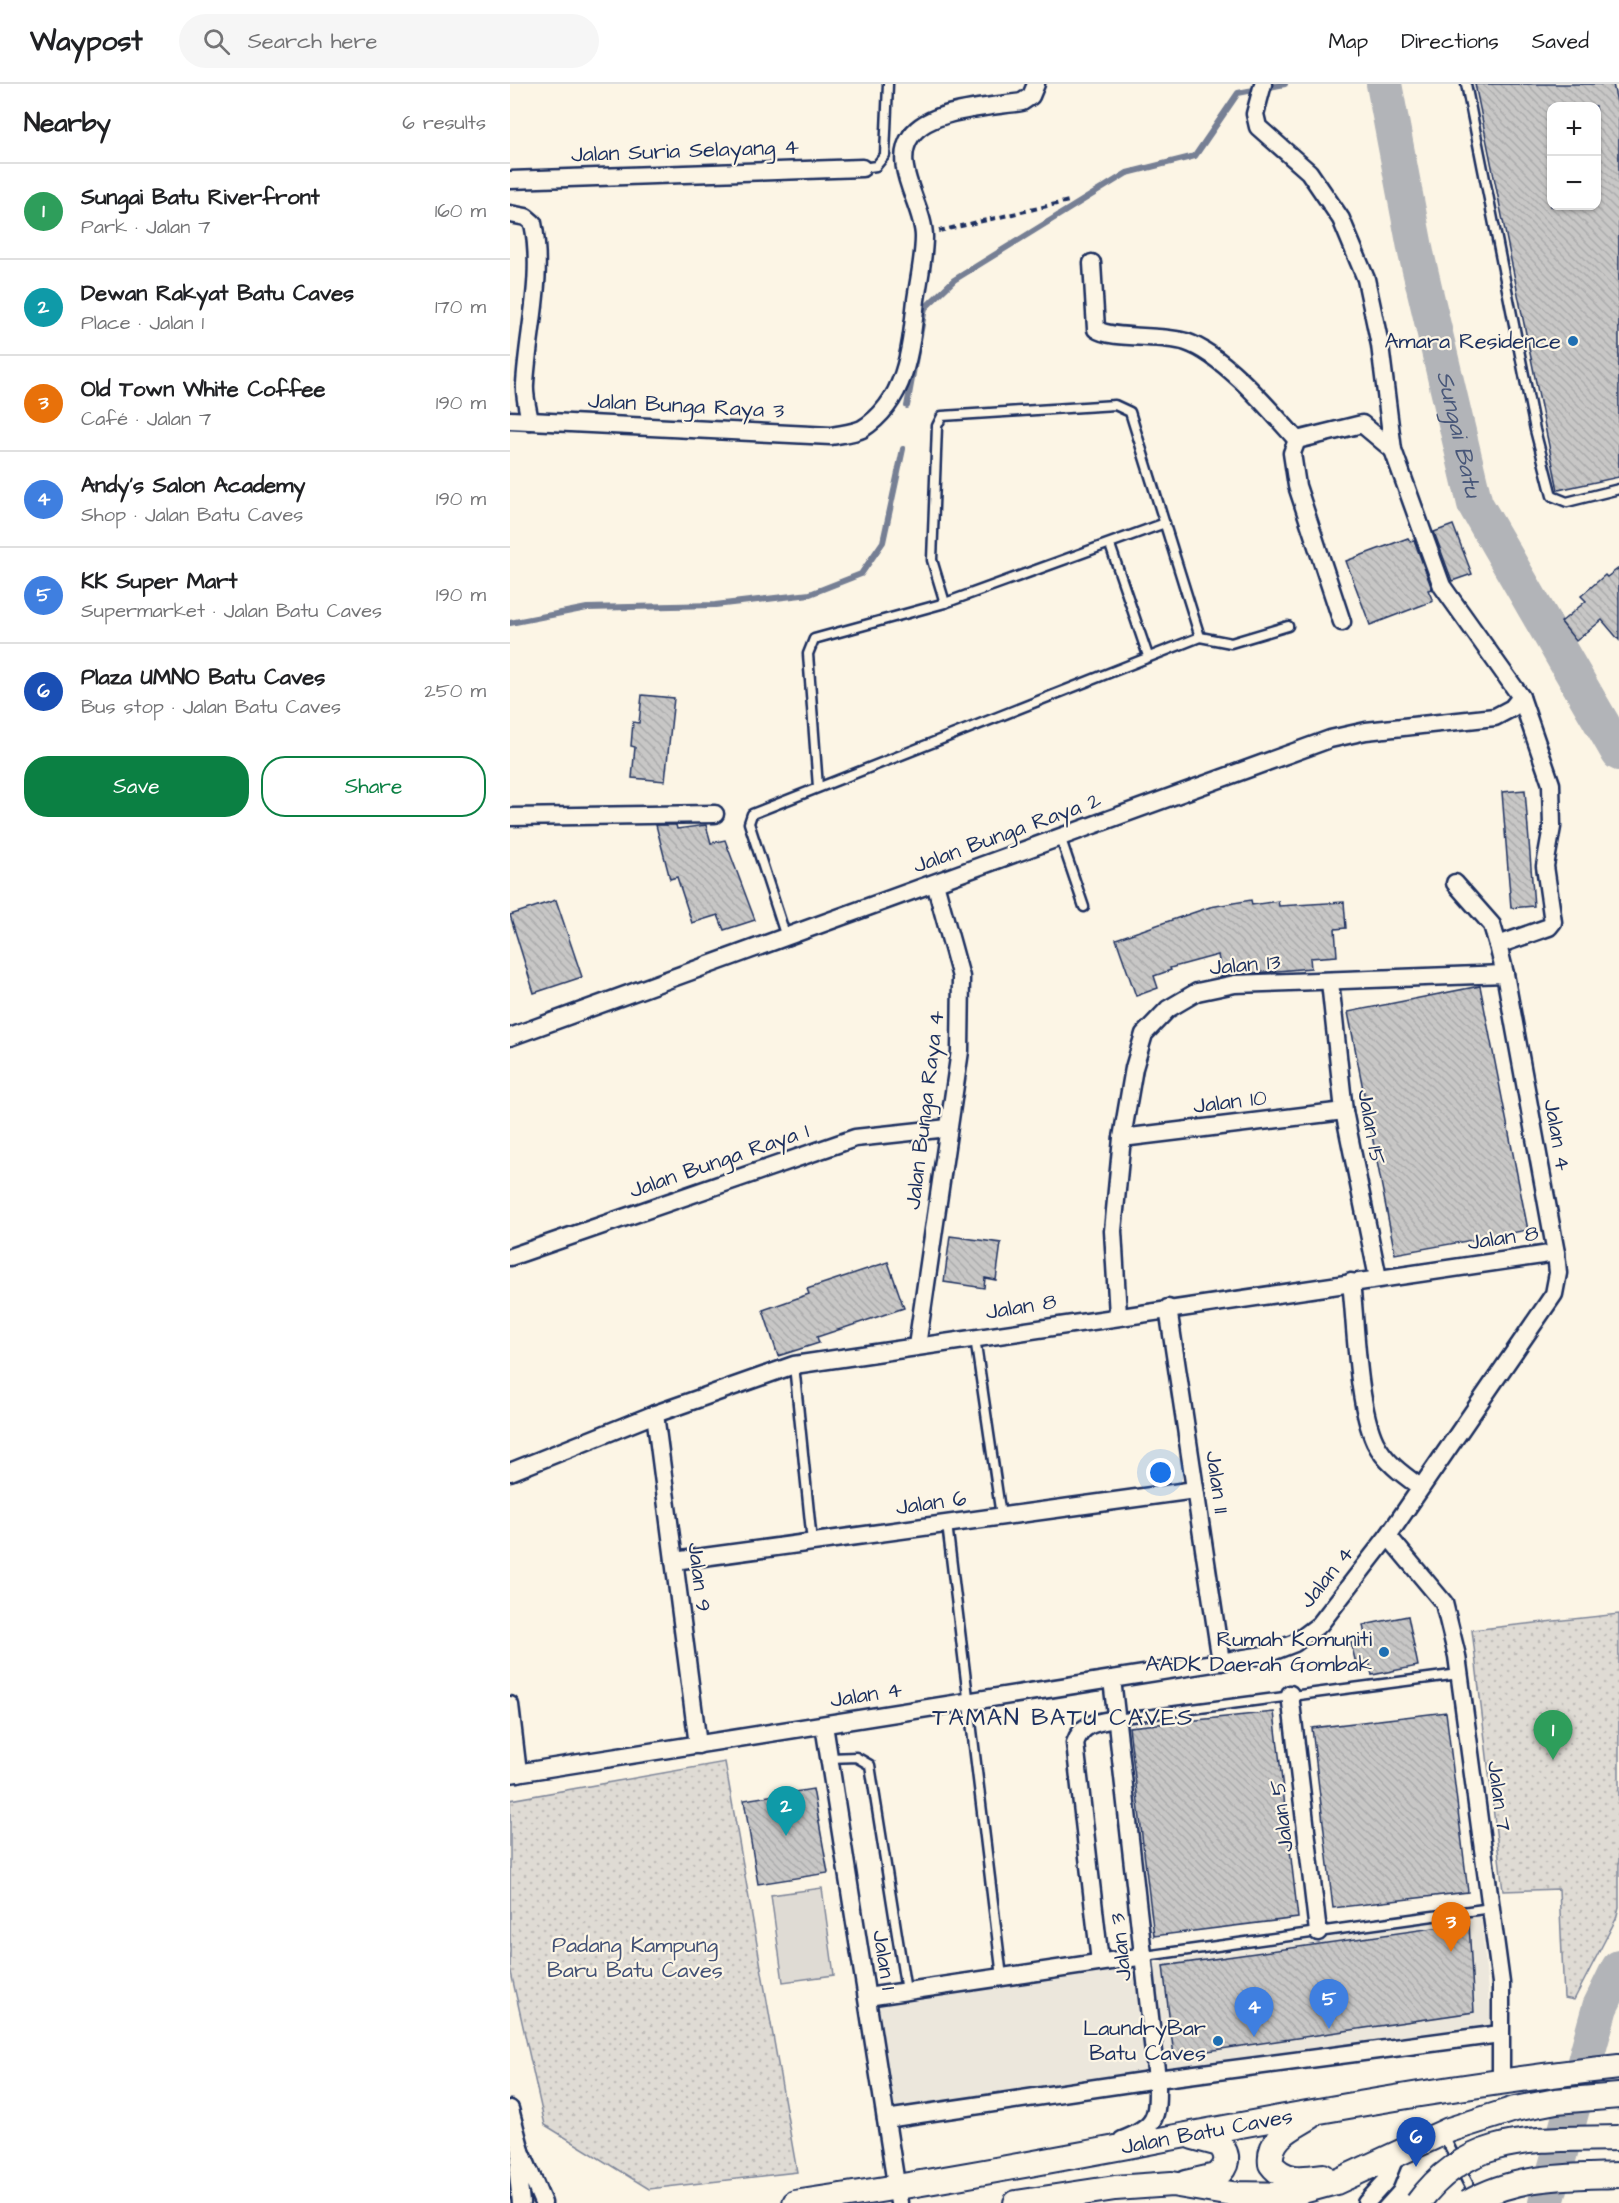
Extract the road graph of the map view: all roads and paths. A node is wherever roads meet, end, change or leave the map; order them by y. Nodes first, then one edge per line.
1 (888, 84) edge
2 (1036, 84) edge
3 (1263, 84) edge
4 (1466, 84) edge
5 (862, 168) joint
6 (510, 180) edge
7 (1069, 201) dead end
8 (510, 214) edge
9 (924, 235) junction
10 (1092, 262) dead end
11 (510, 420) edge
12 (530, 421) junction
13 (1297, 440) junction
14 (1394, 450) junction
15 (1619, 489) edge
16 (1165, 523) junction
17 (1110, 545) junction
18 (945, 603) junction
19 (1342, 622) dead end
20 (1288, 626) dead end
21 (1200, 637) junction
22 (1148, 656) junction
23 (1521, 697) junction
24 (818, 788) junction
25 (715, 814) dead end
26 (510, 817) edge
27 (1061, 839) junction
28 (934, 883) junction
29 (1455, 883) dead end
30 (1084, 908) dead end
31 (786, 937) junction
32 (1498, 945) junction
33 (1505, 974) junction
34 (1330, 982) junction
35 (510, 1036) edge
36 (1344, 1111) junction
37 (948, 1128) junction
38 (1122, 1138) junction
39 (1556, 1253) junction
40 (510, 1257) edge
41 (1378, 1278) junction
42 (1351, 1282) junction
43 (1168, 1308) junction
44 (1118, 1315) junction
45 (975, 1337) junction
46 (917, 1346) junction
47 (794, 1365) junction
48 (655, 1414) junction
49 (510, 1472) edge
50 (1420, 1487) junction
51 (1195, 1490) junction
52 (1001, 1516) junction
53 (947, 1524) junction
54 (1388, 1536) junction
55 (812, 1542) junction
56 (674, 1561) junction
57 (1221, 1662) junction
58 (1460, 1674) junction
59 (1112, 1679) junction
60 (1290, 1694) junction
61 (967, 1702) junction
62 (510, 1705) edge
63 (1116, 1719) junction
64 (824, 1725) junction
65 (698, 1744) junction
66 (830, 1758) junction
67 (514, 1773) edge
68 (1491, 1908) junction
69 (1318, 1932) junction
70 (1145, 1956) junction
71 (1100, 1962) junction
72 (1002, 1977) junction
73 (906, 1991) junction
74 (867, 1997) junction
75 (1500, 2034) junction
76 (1615, 2067) edge
77 (1157, 2079) junction
78 (1508, 2081) junction
79 (1608, 2097) edge
80 (510, 2109) edge
81 (1323, 2109) junction
82 (886, 2119) junction
83 (1442, 2134) junction
84 (1185, 2136) junction
85 (1619, 2138) edge
86 (521, 2151) junction
87 (1073, 2156) junction
88 (1395, 2157) junction
89 (1358, 2170) junction
90 (1619, 2175) edge
91 (1172, 2184) junction
92 (897, 2196) edge
93 (1116, 2196) edge
94 (1292, 2199) edge
95 (521, 2203) edge
96 (543, 2203) edge
97 (795, 2203) edge
98 (1016, 2203) edge
99 (1366, 2203) edge
100 (1418, 2203) edge
101 (1468, 2203) edge
102 (1478, 2203) edge

1 - 5 lane
2 - 9 street
3 - 14 street
4 - 15 lane
5 - 6 street, Jalan Suria Selayang 4
7 - 9 path
8 - 12 street
9 - 12 street, Jalan Bunga Raya 3
10 - 13 street
11 - 12 street, Jalan Bunga Raya 3
13 - 14 street
13 - 19 street
14 - 23 street
16 - 17 lane
16 - 18 lane
16 - 21 lane
17 - 18 lane
17 - 22 lane
18 - 24 lane
20 - 21 lane
21 - 22 lane
22 - 24 lane
23 - 27 street, Jalan Bunga Raya 2
23 - 32 street
24 - 31 lane
25 - 26 street
27 - 28 street, Jalan Bunga Raya 2
27 - 30 lane
28 - 31 street, Jalan Bunga Raya 2
28 - 37 street, Jalan Bunga Raya 4
29 - 32 street, Jalan 4
31 - 35 street, Jalan Bunga Raya 2
32 - 33 street, Jalan 4
33 - 34 street, Jalan 13
33 - 39 street, Jalan 4
34 - 36 street, Jalan 15
34 - 38 street, Jalan 13
36 - 38 street, Jalan 10
36 - 41 street, Jalan 15
37 - 40 street, Jalan Bunga Raya 1
37 - 46 street, Jalan Bunga Raya 4
38 - 44 street, Jalan 13
39 - 41 street, Jalan 8
39 - 50 street, Jalan 4
41 - 42 street, Jalan 8
42 - 43 street, Jalan 8
42 - 50 street
43 - 44 street, Jalan 8
43 - 51 street, Jalan 11
44 - 45 street, Jalan 8
45 - 46 street, Jalan 8
45 - 52 lane
46 - 47 street, Jalan 8
47 - 48 street, Jalan 8
47 - 55 lane
48 - 49 street, Jalan 8
48 - 56 street, Jalan 9
50 - 54 street, Jalan 4
51 - 52 street, Jalan 6
51 - 57 street, Jalan 11
52 - 53 street, Jalan 6
53 - 55 street, Jalan 6
53 - 61 lane
54 - 57 street, Jalan 4
54 - 58 street, Jalan 7
55 - 56 street, Jalan 6
56 - 65 street, Jalan 9
57 - 59 street, Jalan 4
58 - 60 lane
58 - 68 street, Jalan 7
59 - 61 street, Jalan 4
59 - 63 street, Jalan 3
60 - 63 lane
60 - 69 street, Jalan 5
61 - 64 street, Jalan 4
61 - 72 lane
62 - 67 street
63 - 70 street, Jalan 3
63 - 71 street
64 - 65 street, Jalan 4
64 - 66 street, Jalan 1
65 - 67 street, Jalan 4
66 - 73 lane
66 - 74 street, Jalan 1
68 - 69 lane
68 - 75 street, Jalan 7
69 - 70 lane
70 - 71 street
70 - 77 street, Jalan 3
71 - 72 street
72 - 73 street
73 - 74 street
74 - 82 street, Jalan 1
75 - 77 street
75 - 78 street, Jalan 7
76 - 78 main road, Jalan Batu Caves
77 - 82 street
77 - 87 street, Jalan 3
78 - 81 main road, Jalan Batu Caves
79 - 83 main road, Jalan Batu Caves
80 - 86 street
81 - 84 main road, Jalan Batu Caves
81 - 89 main road
82 - 92 street, Jalan 1
83 - 88 main road, Jalan Batu Caves
83 - 102 lane
84 - 87 main road, Jalan Batu Caves
84 - 91 main road
85 - 100 main road, bridge
86 - 95 street
86 - 96 street
87 - 92 main road, Jalan Batu Caves
88 - 89 main road, Jalan Batu Caves
88 - 99 street
89 - 94 main road, Jalan Batu Caves
90 - 101 main road, bridge
91 - 93 main road, Jalan Batu Caves
91 - 94 main road, Jalan Batu Caves
92 - 97 main road, Jalan Batu Caves
93 - 98 main road, Jalan Batu Caves

